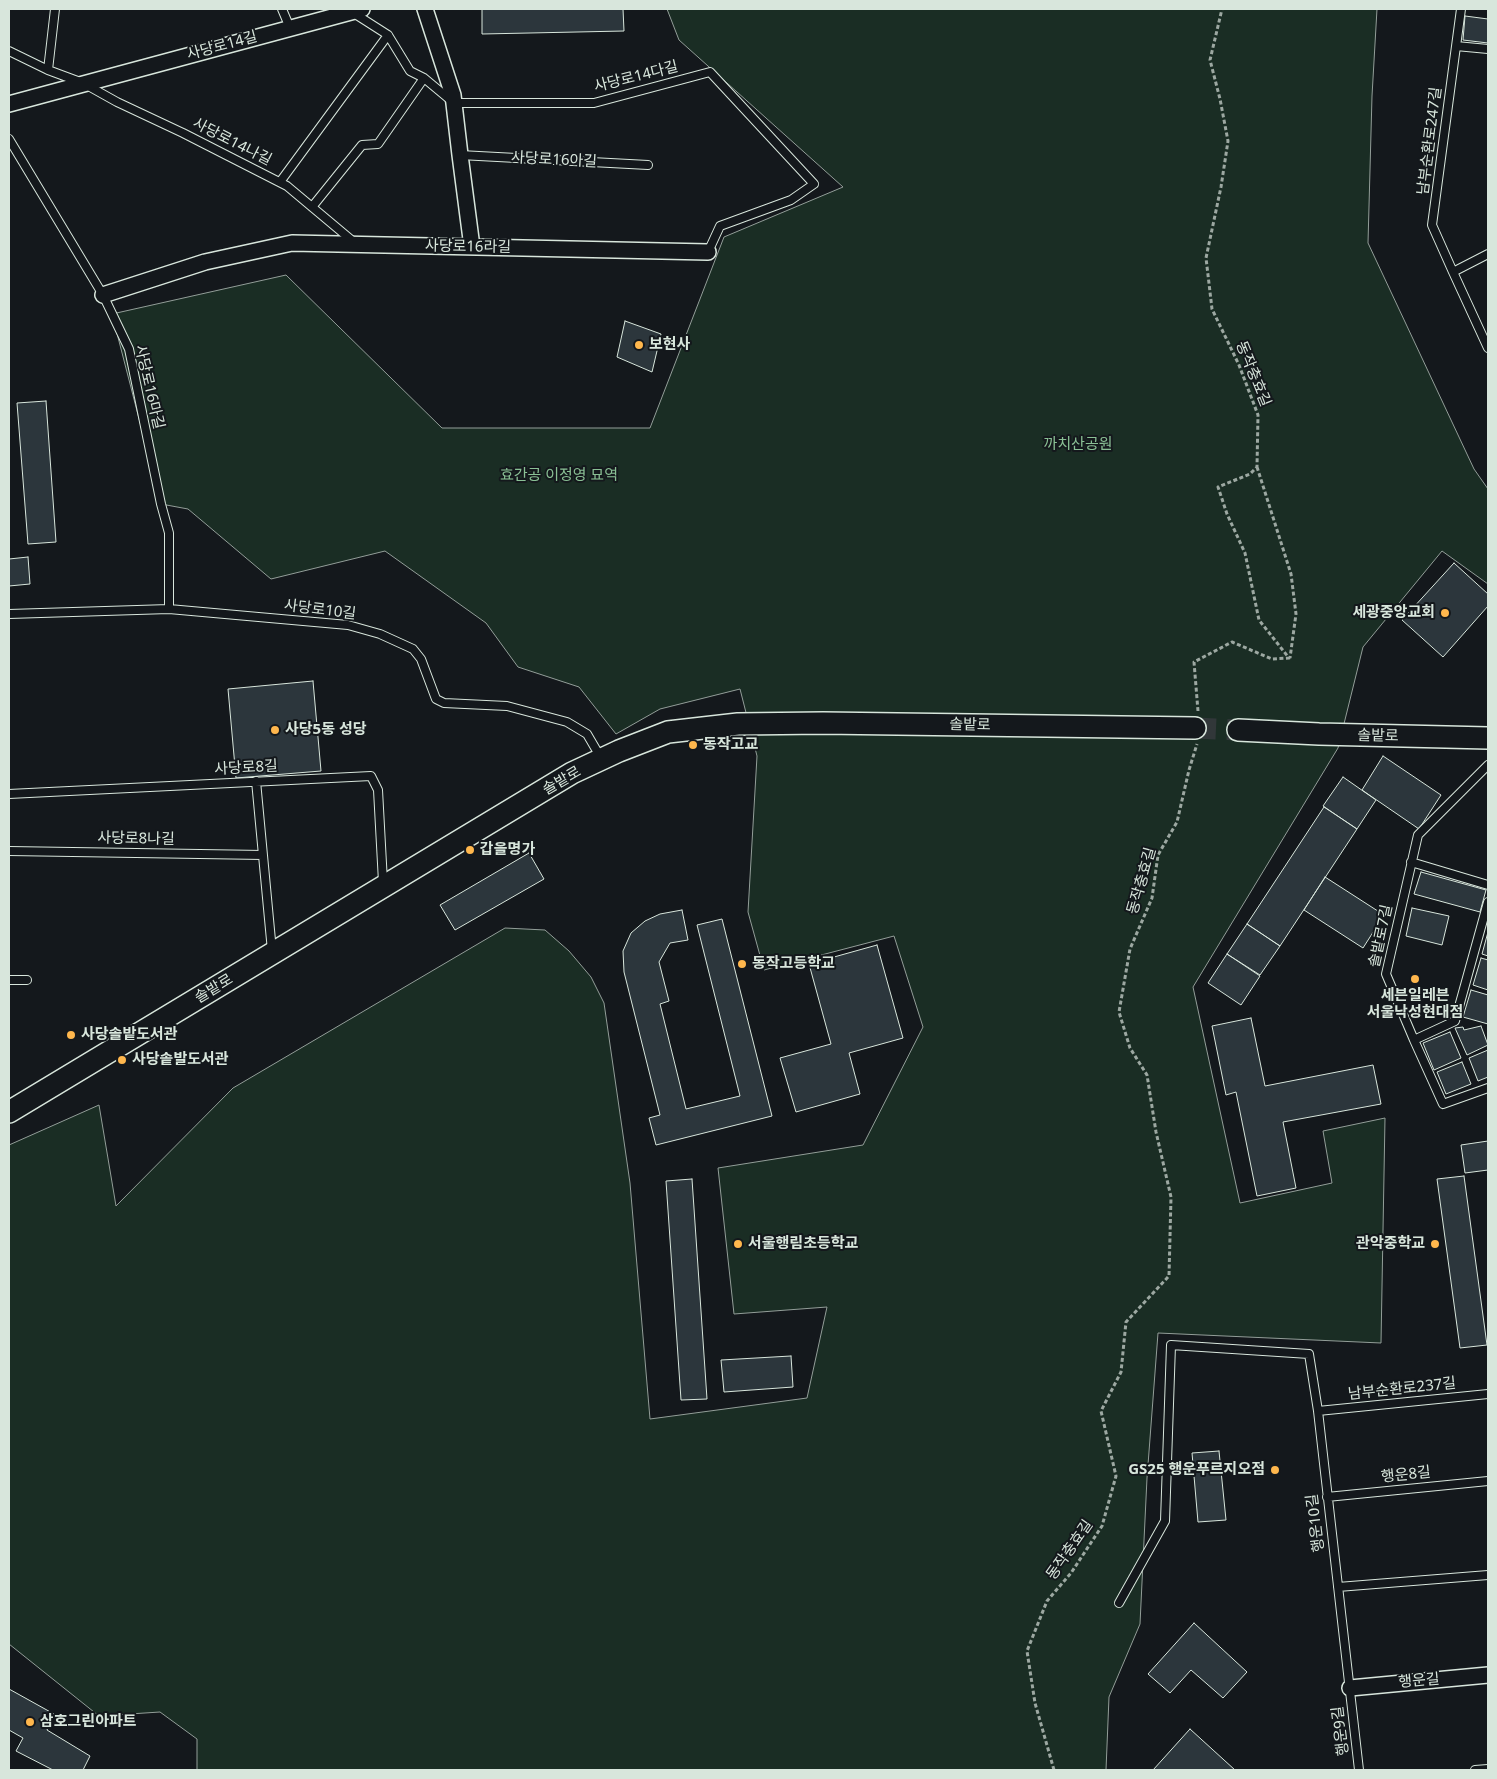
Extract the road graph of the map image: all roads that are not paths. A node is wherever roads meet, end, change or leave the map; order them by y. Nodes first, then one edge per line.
1 (55, 9) edge
2 (282, 9) edge
3 (425, 9) edge
4 (1461, 9) edge
5 (356, 10) edge
6 (290, 28) junction
7 (388, 35) junction
8 (1456, 46) junction
9 (1488, 49) edge
10 (9, 51) edge
11 (48, 70) junction
12 (424, 78) junction
13 (83, 84) junction
14 (454, 102) junction
15 (9, 104) edge
16 (9, 139) edge
17 (460, 155) junction
18 (648, 165) dead end
19 (280, 182) junction
20 (814, 184) joint
21 (312, 207) junction
22 (356, 244) junction
23 (472, 247) junction
24 (708, 252) joint
25 (1488, 254) edge
26 (1452, 272) junction
27 (103, 295) junction
28 (1488, 348) edge
29 (169, 609) junction
30 (9, 614) edge
31 (1197, 727) tunnel mouth
32 (1238, 730) tunnel mouth
33 (1486, 736) edge
34 (602, 759) junction
35 (1488, 765) edge
36 (256, 781) junction
37 (9, 794) edge
38 (9, 851) edge
39 (263, 855) junction
40 (1411, 862) junction
41 (1488, 885) edge
42 (384, 887) junction
43 (1488, 902) edge
44 (273, 954) junction
45 (9, 980) edge
46 (27, 980) dead end
47 (1414, 1040) junction
48 (1488, 1088) edge
49 (9, 1112) edge
50 (1488, 1394) edge
51 (1318, 1411) junction
52 (1488, 1481) edge
53 (1327, 1497) junction
54 (1488, 1575) edge
55 (1338, 1588) junction
56 (1119, 1603) dead end
57 (1488, 1675) edge
58 (1350, 1688) junction
59 (1488, 1769) edge
60 (1359, 1770) edge
61 (1475, 1770) edge

1 - 11 lane
2 - 6 lane
3 - 14 street
4 - 8 lane, 남부순환로247길
5 - 6 street, 사당로14길
5 - 7 lane
6 - 13 street, 사당로14길
7 - 12 lane
7 - 19 lane
8 - 9 lane
8 - 26 lane, 남부순환로247길
10 - 11 lane
11 - 13 lane
12 - 14 lane
12 - 21 lane
13 - 15 street, 사당로14길
13 - 19 lane, 사당로14나길
14 - 17 street
14 - 20 lane, 사당로14다길
16 - 27 lane, 사당로16마길
17 - 18 lane, 사당로16아길
17 - 23 street
19 - 21 lane, 사당로14나길
20 - 24 lane, 사당로16라길
21 - 22 lane, 사당로14나길
22 - 23 street, 사당로16라길
22 - 27 street, 사당로16라길
23 - 24 street, 사당로16라길
25 - 26 lane
26 - 28 lane, 남부순환로247길
27 - 29 lane, 사당로16마길
29 - 30 lane, 사당로10길
29 - 34 lane, 사당로10길
31 - 34 street, 솔밭로
32 - 33 street, 솔밭로
34 - 42 street, 솔밭로
35 - 40 lane, 솔밭로7길
36 - 37 lane, 사당로8길
36 - 39 lane
36 - 42 lane, 사당로8길
38 - 39 lane, 사당로8나길
39 - 44 lane
40 - 41 lane
40 - 47 lane, 솔밭로7길
42 - 44 street, 솔밭로
43 - 47 lane
44 - 49 street, 솔밭로
45 - 46 lane
47 - 48 lane, 솔밭로7길
50 - 51 lane, 남부순환로237길
51 - 53 lane, 행운10길
51 - 56 lane, 행운10길
52 - 53 lane, 행운8길
53 - 55 lane, 행운10길
54 - 55 lane
55 - 58 lane, 행운10길
57 - 58 street, 행운길
58 - 60 lane, 행운9길
59 - 61 lane

